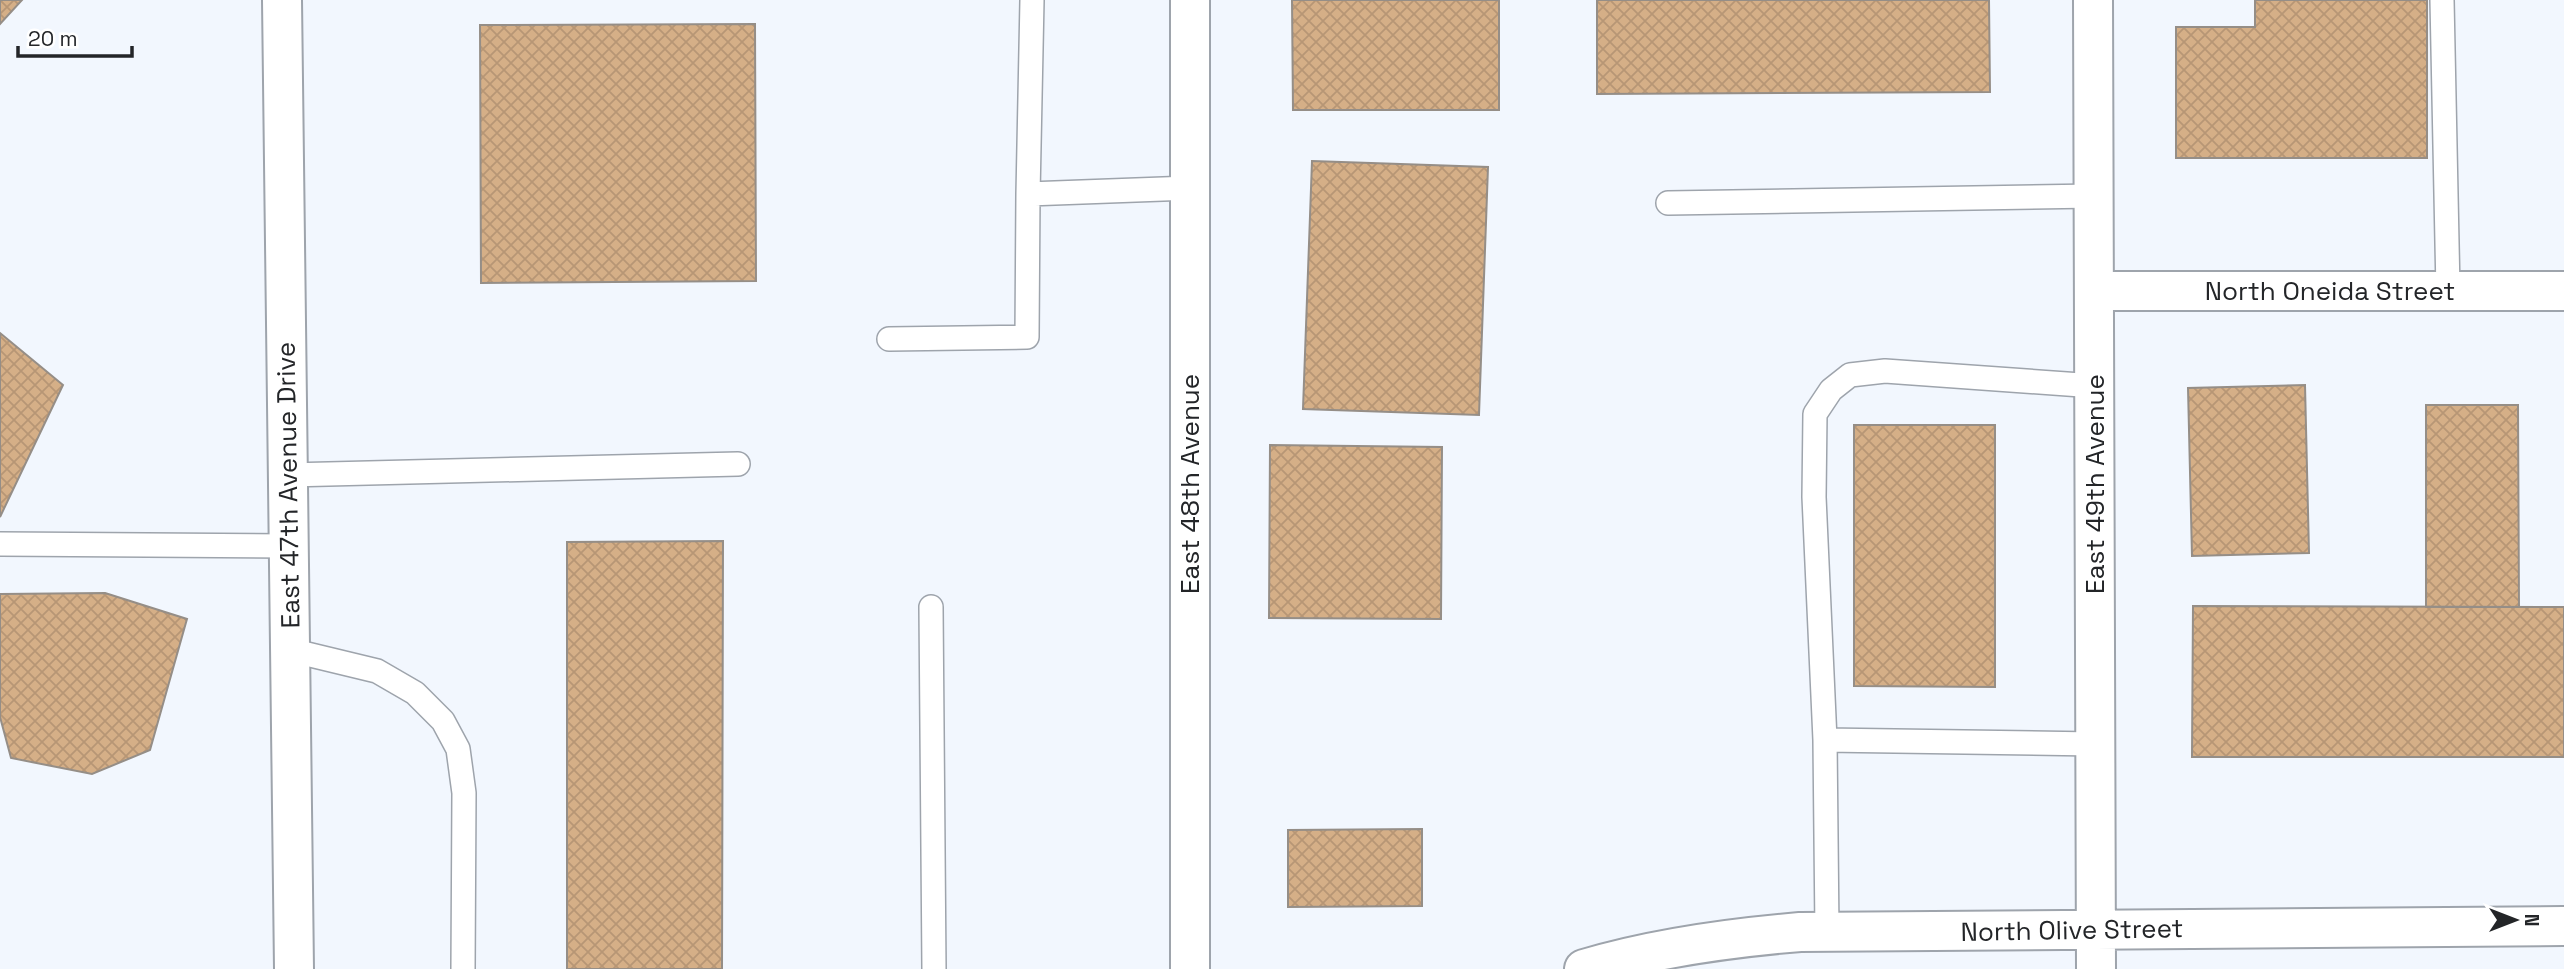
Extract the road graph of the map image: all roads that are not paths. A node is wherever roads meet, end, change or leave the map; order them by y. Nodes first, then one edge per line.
1 (282, 0) edge
2 (1032, 0) edge
3 (1190, 0) edge
4 (2093, 0) edge
5 (2442, 0) edge
6 (1190, 188) junction
7 (1028, 194) junction
8 (2094, 196) junction
9 (1668, 203) dead end
10 (2095, 291) junction
11 (2448, 291) junction
12 (2564, 291) edge
13 (889, 339) dead end
14 (2095, 386) junction
15 (738, 464) dead end
16 (288, 474) junction
17 (0, 544) edge
18 (289, 546) junction
19 (931, 607) dead end
20 (290, 649) junction
21 (1825, 740) junction
22 (2095, 744) junction
23 (2564, 926) edge
24 (2095, 929) junction
25 (1827, 932) junction
26 (294, 969) edge
27 (463, 969) edge
28 (934, 969) edge
29 (1190, 969) edge
30 (1584, 969) edge
31 (2096, 969) edge

1 - 16 street, East 47th Avenue Drive
2 - 7 lane
3 - 6 street, East 48th Avenue
4 - 8 street, East 49th Avenue
5 - 11 lane
6 - 7 lane
6 - 29 street, East 48th Avenue
7 - 13 lane
8 - 9 lane
8 - 10 street, East 49th Avenue
10 - 11 street, North Oneida Street
10 - 14 street, East 49th Avenue
11 - 12 street, North Oneida Street
14 - 21 lane
14 - 22 street, East 49th Avenue
15 - 16 lane
16 - 18 street, East 47th Avenue Drive
17 - 18 lane
18 - 20 street, East 47th Avenue Drive
19 - 28 lane
20 - 26 street, East 47th Avenue Drive
20 - 27 lane
21 - 22 lane
21 - 25 lane
22 - 24 street, East 49th Avenue
23 - 24 street, North Olive Street
24 - 25 street, North Olive Street
24 - 31 street, East 49th Avenue
25 - 30 street, North Olive Street

